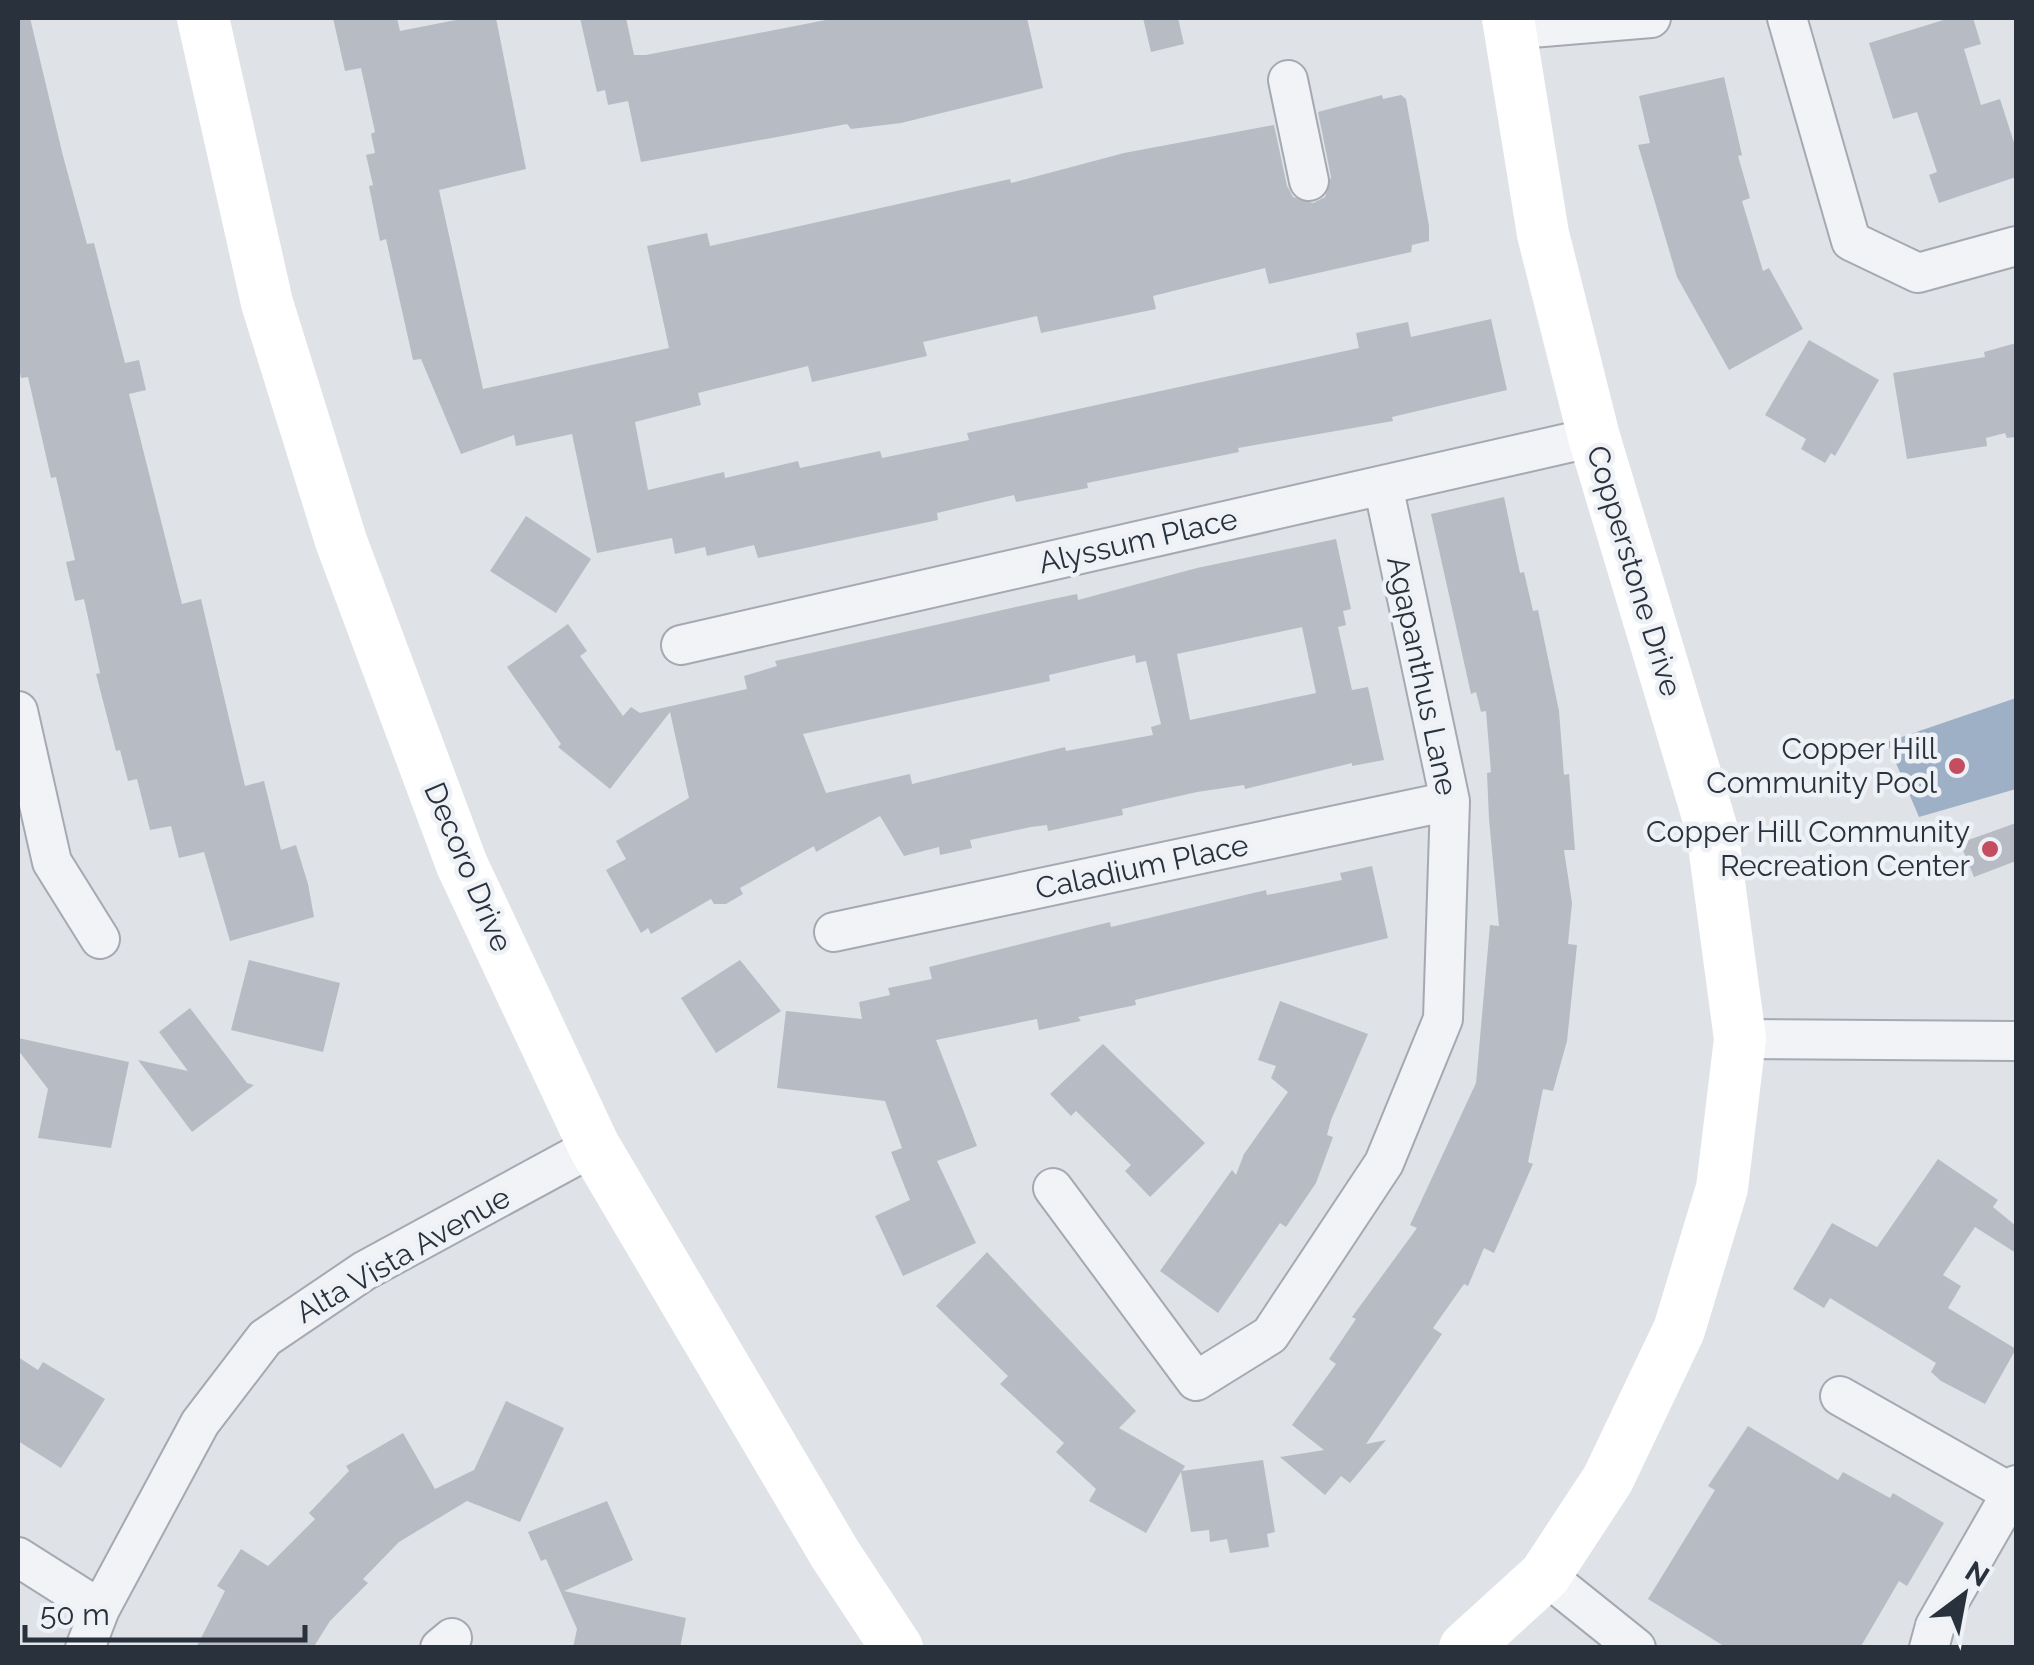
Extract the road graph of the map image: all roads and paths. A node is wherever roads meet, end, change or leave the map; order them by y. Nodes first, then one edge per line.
1 (203, 18) edge
2 (1651, 18) edge
3 (1787, 18) edge
4 (1508, 24) edge
5 (1288, 80) dead end
6 (1309, 180) dead end
7 (2016, 246) edge
8 (1594, 437) junction
9 (1382, 485) junction
10 (681, 646) dead end
11 (18, 711) edge
12 (1450, 801) junction
13 (834, 932) dead end
14 (100, 939) dead end
15 (1740, 1039) junction
16 (2016, 1041) edge
17 (594, 1146) junction
18 (1053, 1188) dead end
19 (1840, 1396) dead end
20 (2015, 1490) edge
21 (18, 1557) edge
22 (1546, 1575) junction
23 (100, 1609) junction
24 (85, 1648) edge
25 (896, 1648) edge
26 (1465, 1648) edge
27 (1636, 1648) edge
28 (1929, 1648) edge

1 - 17 main road, Decoro Drive
2 - 4 street
3 - 7 street
4 - 8 main road, Copperstone Drive
5 - 6 street
8 - 9 street, Alyssum Place
8 - 15 main road, Copperstone Drive
9 - 10 street, Alyssum Place
9 - 12 street, Agapanthus Lane
11 - 14 street
12 - 13 street, Caladium Place
12 - 18 street, Agapanthus Lane
15 - 16 street
15 - 22 main road, Copperstone Drive
17 - 23 street, Alta Vista Avenue
17 - 25 main road, Decoro Drive
19 - 20 street
20 - 28 street
21 - 23 street
22 - 26 main road, Copperstone Drive
22 - 27 street
23 - 24 street, Alta Vista Avenue

